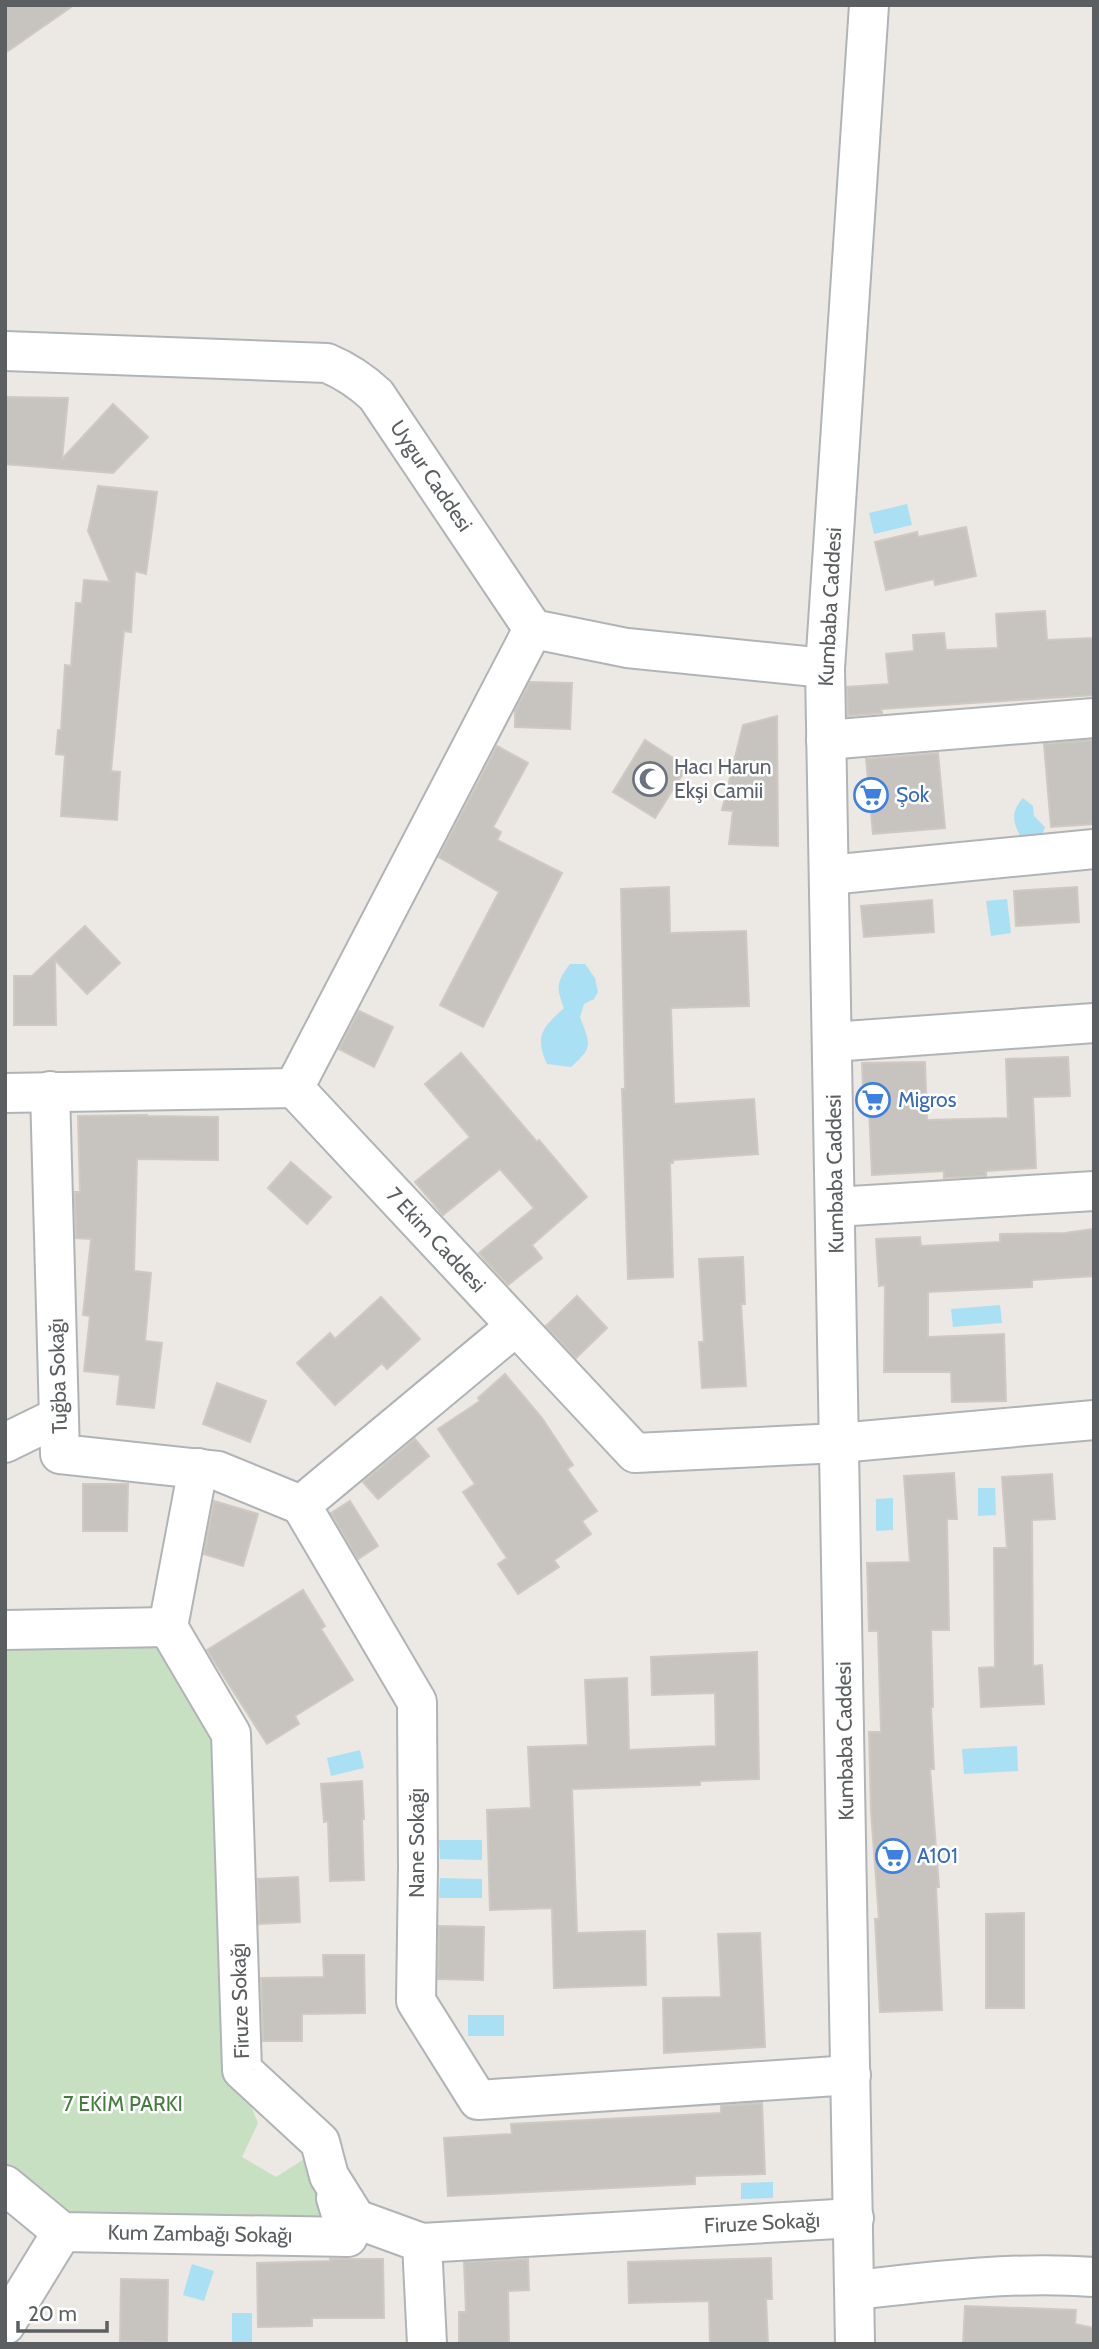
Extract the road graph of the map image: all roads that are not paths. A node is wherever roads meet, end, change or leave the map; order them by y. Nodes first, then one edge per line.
1 (869, 5) edge
2 (5, 352) edge
3 (533, 629) junction
4 (825, 668) junction
5 (1094, 718) edge
6 (826, 740) junction
7 (1094, 849) edge
8 (829, 875) junction
9 (1094, 1023) edge
10 (832, 1042) junction
11 (295, 1088) junction
12 (50, 1091) junction
13 (5, 1093) edge
14 (1094, 1191) edge
15 (835, 1207) junction
16 (516, 1326) junction
17 (58, 1416) junction
18 (1094, 1420) edge
19 (5, 1443) edge
20 (839, 1443) junction
21 (198, 1468) junction
22 (301, 1505) junction
23 (167, 1627) junction
24 (5, 1630) edge
25 (852, 2075) junction
26 (329, 2176) junction
27 (5, 2185) edge
28 (854, 2218) junction
29 (62, 2232) junction
30 (422, 2243) junction
31 (1094, 2277) edge
32 (855, 2290) junction
33 (5, 2325) edge
34 (427, 2344) edge
35 (855, 2344) edge

1 - 4 street, Kumbaba Caddesi
2 - 3 street, Uygur Caddesi
3 - 4 street
3 - 11 street
4 - 6 street, Kumbaba Caddesi
5 - 6 street
6 - 8 street, Kumbaba Caddesi
7 - 8 street
8 - 10 street, Kumbaba Caddesi
9 - 10 street
10 - 15 street, Kumbaba Caddesi
11 - 12 street
11 - 16 street, 7 Ekim Caddesi
12 - 13 street
12 - 17 street, Tuğba Sokağı
14 - 15 street
15 - 20 street, Kumbaba Caddesi
16 - 20 street, 7 Ekim Caddesi
16 - 22 street
17 - 19 street
17 - 21 street, Tuğba Sokağı
18 - 20 street, 7 Ekim Caddesi
20 - 25 street, Kumbaba Caddesi
21 - 22 street, Tuğba Sokağı
21 - 23 street
22 - 25 street, Nane Sokağı
23 - 24 street
23 - 26 street, Firuze Sokağı
25 - 28 street, Kumbaba Caddesi
26 - 29 street, Kum Zambağı Sokağı
26 - 30 street, Firuze Sokağı
27 - 29 street
28 - 30 street, Firuze Sokağı
28 - 32 street, Kumbaba Caddesi
29 - 33 street
30 - 34 street
31 - 32 street
32 - 35 street, Kumbaba Caddesi

